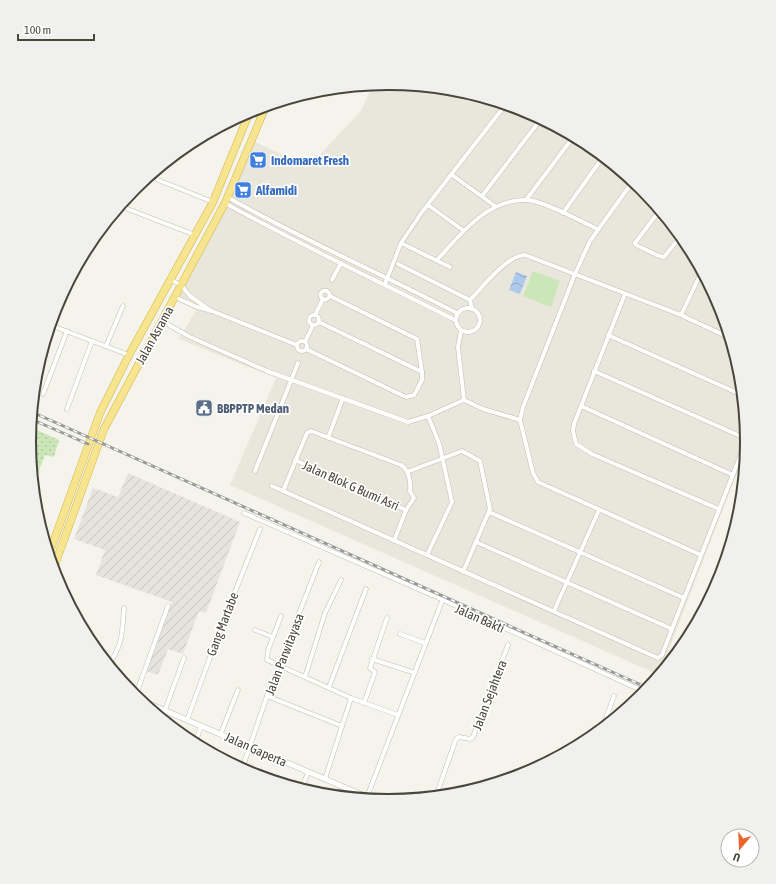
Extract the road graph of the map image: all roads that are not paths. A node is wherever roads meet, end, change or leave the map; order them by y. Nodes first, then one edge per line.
1 (502, 109) edge
2 (263, 113) edge
3 (242, 122) edge
4 (538, 123) edge
5 (570, 141) edge
6 (601, 162) edge
7 (452, 175) junction
8 (158, 180) dead end
9 (629, 186) edge
10 (482, 196) junction
11 (226, 200) junction
12 (526, 200) junction
13 (213, 202) junction
14 (428, 205) junction
15 (495, 206) junction
16 (125, 208) edge
17 (564, 213) junction
18 (657, 215) edge
19 (279, 226) junction
20 (597, 229) junction
21 (275, 231) junction
22 (464, 231) junction
23 (196, 235) junction
24 (677, 241) edge
25 (402, 243) junction
26 (437, 260) junction
27 (341, 263) junction
28 (398, 264) dead end
29 (450, 267) dead end
30 (575, 274) junction
31 (388, 277) junction
32 (699, 277) edge
33 (171, 280) junction
34 (332, 280) dead end
35 (385, 284) junction
36 (181, 285) junction
37 (625, 294) junction
38 (190, 296) junction
39 (330, 296) junction
40 (175, 297) junction
41 (323, 299) junction
42 (470, 300) junction
43 (187, 303) junction
44 (122, 306) dead end
45 (472, 308) junction
46 (212, 311) junction
47 (457, 313) junction
48 (315, 315) junction
49 (681, 315) junction
50 (455, 320) junction
51 (162, 321) junction
52 (319, 322) junction
53 (313, 325) junction
54 (56, 327) edge
55 (67, 331) junction
56 (461, 331) junction
57 (608, 335) junction
58 (723, 335) edge
59 (92, 341) junction
60 (305, 342) junction
61 (297, 345) junction
62 (106, 346) junction
63 (306, 349) junction
64 (129, 355) junction
65 (298, 363) dead end
66 (594, 371) junction
67 (422, 372) junction
68 (291, 380) junction
69 (736, 392) edge
70 (43, 394) dead end
71 (342, 398) junction
72 (464, 400) junction
73 (581, 406) junction
74 (67, 409) dead end
75 (428, 416) junction
76 (520, 420) junction
77 (740, 436) edge
78 (328, 438) junction
79 (442, 458) junction
80 (739, 458) edge
81 (295, 460) junction
82 (255, 471) dead end
83 (407, 472) junction
84 (733, 474) junction
85 (272, 486) dead end
86 (283, 491) junction
87 (719, 509) junction
88 (406, 510) junction
89 (599, 510) junction
90 (489, 512) junction
91 (244, 513) dead end
92 (260, 529) dead end
93 (394, 541) junction
94 (476, 542) junction
95 (52, 546) edge
96 (581, 552) junction
97 (427, 555) junction
98 (701, 556) junction
99 (57, 561) edge
100 (319, 562) dead end
101 (463, 572) junction
102 (341, 580) dead end
103 (569, 582) junction
104 (366, 588) dead end
105 (684, 598) junction
106 (442, 601) junction
107 (168, 606) dead end
108 (124, 608) dead end
109 (554, 612) junction
110 (281, 616) dead end
111 (387, 618) dead end
112 (672, 629) junction
113 (254, 630) dead end
114 (400, 634) dead end
115 (273, 637) junction
116 (425, 643) junction
117 (508, 646) dead end
118 (184, 658) dead end
119 (372, 659) junction
120 (113, 661) edge
121 (279, 666) junction
122 (415, 673) junction
123 (305, 677) junction
124 (329, 688) junction
125 (639, 689) edge
126 (238, 690) dead end
127 (139, 691) edge
128 (267, 696) junction
129 (614, 696) dead end
130 (351, 698) junction
131 (364, 702) junction
132 (157, 708) edge
133 (165, 710) junction
134 (398, 715) junction
135 (606, 718) edge
136 (187, 720) junction
137 (201, 726) junction
138 (342, 726) junction
139 (221, 734) junction
140 (197, 738) edge
141 (251, 747) junction
142 (244, 763) edge
143 (308, 773) junction
144 (324, 779) junction
145 (303, 783) edge
146 (438, 790) edge
147 (353, 792) edge
148 (369, 793) edge

1 - 7 street
2 - 11 highway, Jalan Asrama
3 - 13 highway, Jalan Asrama
4 - 10 street
5 - 12 street
6 - 17 street
7 - 10 street
7 - 14 street
8 - 13 street
9 - 20 street
10 - 15 street
11 - 19 street
11 - 21 street
11 - 36 highway, Jalan Asrama
12 - 15 street
12 - 17 street
13 - 23 highway, Jalan Asrama
14 - 22 street
14 - 25 street
15 - 22 street
16 - 23 street
17 - 20 street
18 - 24 street
19 - 21 street
19 - 31 street
20 - 30 street
21 - 27 street
22 - 26 street
23 - 33 highway, Jalan Asrama
25 - 26 street
25 - 31 street
26 - 29 street
27 - 34 street
27 - 35 street
28 - 42 street
30 - 37 street
30 - 42 street
30 - 76 street
31 - 35 street
31 - 47 street
32 - 49 street
33 - 36 street
33 - 64 highway, Jalan Asrama
35 - 50 street
36 - 38 street
36 - 40 highway, Jalan Asrama
37 - 49 street
37 - 57 street
38 - 43 street
38 - 46 street
39 - 41 street
39 - 41 street
39 - 67 street
40 - 43 street
40 - 51 highway, Jalan Asrama
41 - 48 street
42 - 45 street
43 - 46 street
44 - 62 street
45 - 47 street
45 - 56 street
46 - 61 street
47 - 50 street
48 - 52 street
48 - 53 street
49 - 58 street
50 - 56 street
51 - 68 street
51 - 99 highway, Jalan Asrama
52 - 53 street
52 - 67 street
53 - 60 street
54 - 55 street
55 - 59 street
55 - 70 street
56 - 72 street
57 - 66 street
57 - 69 street
59 - 62 street
59 - 74 street
60 - 61 street
60 - 63 street
61 - 63 street
62 - 64 street
63 - 67 street
64 - 95 highway, Jalan Asrama
65 - 68 street
66 - 73 street
66 - 77 street
68 - 71 street
68 - 82 street
71 - 75 street
71 - 78 street
72 - 75 street
72 - 76 street
73 - 84 street
73 - 87 street
75 - 79 street
76 - 89 street
78 - 81 street
78 - 83 street
79 - 83 street
79 - 90 street
79 - 97 street
80 - 84 street
81 - 86 street
81 - 88 street, Jalan Blok G Bumi Asri
83 - 88 street
84 - 87 street
85 - 86 street
86 - 93 street
87 - 98 street
88 - 93 street
89 - 96 street
89 - 98 street
90 - 94 street
90 - 96 street
91 - 106 street
92 - 136 street, Gang Martabe
93 - 97 street
94 - 101 street
94 - 103 street
96 - 103 street
96 - 105 street
97 - 101 street
98 - 105 street
100 - 121 street, Jalan Parwitayasa
101 - 109 street
102 - 123 street
103 - 109 street
103 - 112 street
104 - 124 street
105 - 112 street
106 - 116 street, Jalan Bakti
106 - 125 street, Jalan Bakti
107 - 127 street
108 - 120 street
109 - 112 street
110 - 115 street
111 - 119 street
113 - 115 street
114 - 116 street
115 - 121 street
116 - 122 street, Jalan Bakti
117 - 146 street, Jalan Sejahtera
118 - 133 street
119 - 122 street
119 - 131 street
121 - 123 street
121 - 128 street, Jalan Parwitayasa
122 - 134 street, Jalan Bakti
123 - 124 street
124 - 130 street
126 - 139 street
128 - 138 street
128 - 141 street, Jalan Parwitayasa
129 - 135 street
130 - 131 street
130 - 138 street
131 - 134 street
132 - 133 street, Jalan Gaperta
133 - 136 street, Jalan Gaperta
134 - 148 street, Jalan Bakti
136 - 137 street, Jalan Gaperta
137 - 139 street, Jalan Gaperta
137 - 140 street
138 - 144 street
139 - 141 street, Jalan Gaperta
141 - 142 street, Jalan Parwitayasa
141 - 143 street, Jalan Gaperta
143 - 144 street, Jalan Gaperta
143 - 145 street
144 - 147 street, Jalan Gaperta

